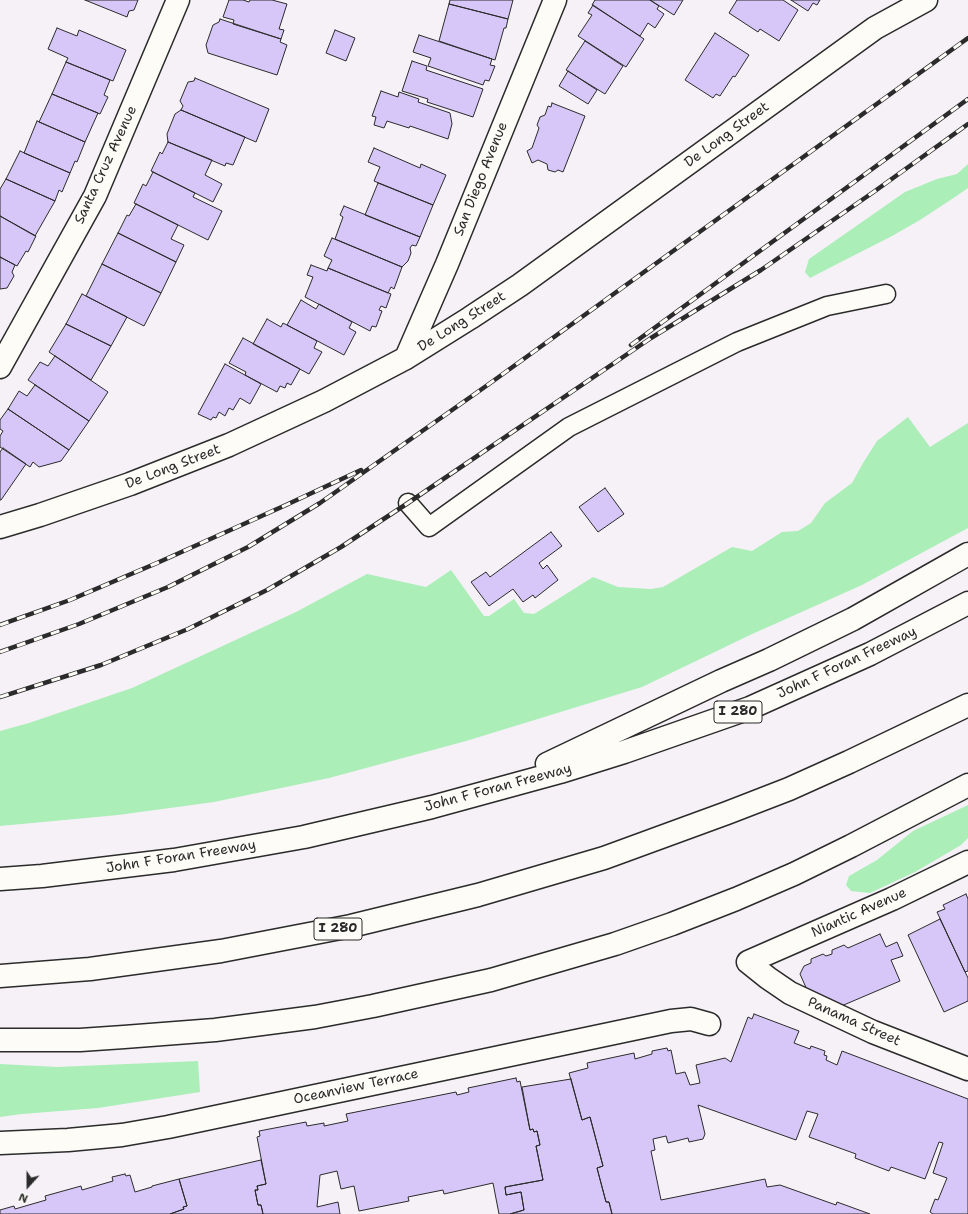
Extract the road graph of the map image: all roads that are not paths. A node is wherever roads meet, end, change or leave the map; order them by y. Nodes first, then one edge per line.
1 (178, 0) edge
2 (555, 0) edge
3 (901, 0) edge
4 (926, 0) edge
5 (875, 28) junction
6 (886, 294) dead end
7 (406, 358) junction
8 (0, 367) edge
9 (408, 503) dead end
10 (0, 527) edge
11 (968, 554) edge
12 (968, 603) edge
13 (968, 705) edge
14 (968, 784) edge
15 (496, 789) junction
16 (968, 862) edge
17 (0, 879) edge
18 (748, 962) joint
19 (0, 976) edge
20 (710, 1024) dead end
21 (0, 1040) edge
22 (968, 1069) edge
23 (0, 1143) edge

1 - 8 main road, Santa Cruz Avenue
2 - 7 main road, San Diego Avenue
3 - 5 main road, De Long Street
4 - 5 main road, De Long Street
5 - 7 main road, De Long Street
6 - 9 lane
7 - 10 main road, De Long Street
11 - 15 main road
12 - 15 main road, John F Foran Freeway / I 280
13 - 19 main road, I 280
14 - 21 main road
15 - 17 main road, John F Foran Freeway / I 280
16 - 18 main road, Niantic Avenue
18 - 22 main road, Panama Street
20 - 23 main road, Oceanview Terrace

